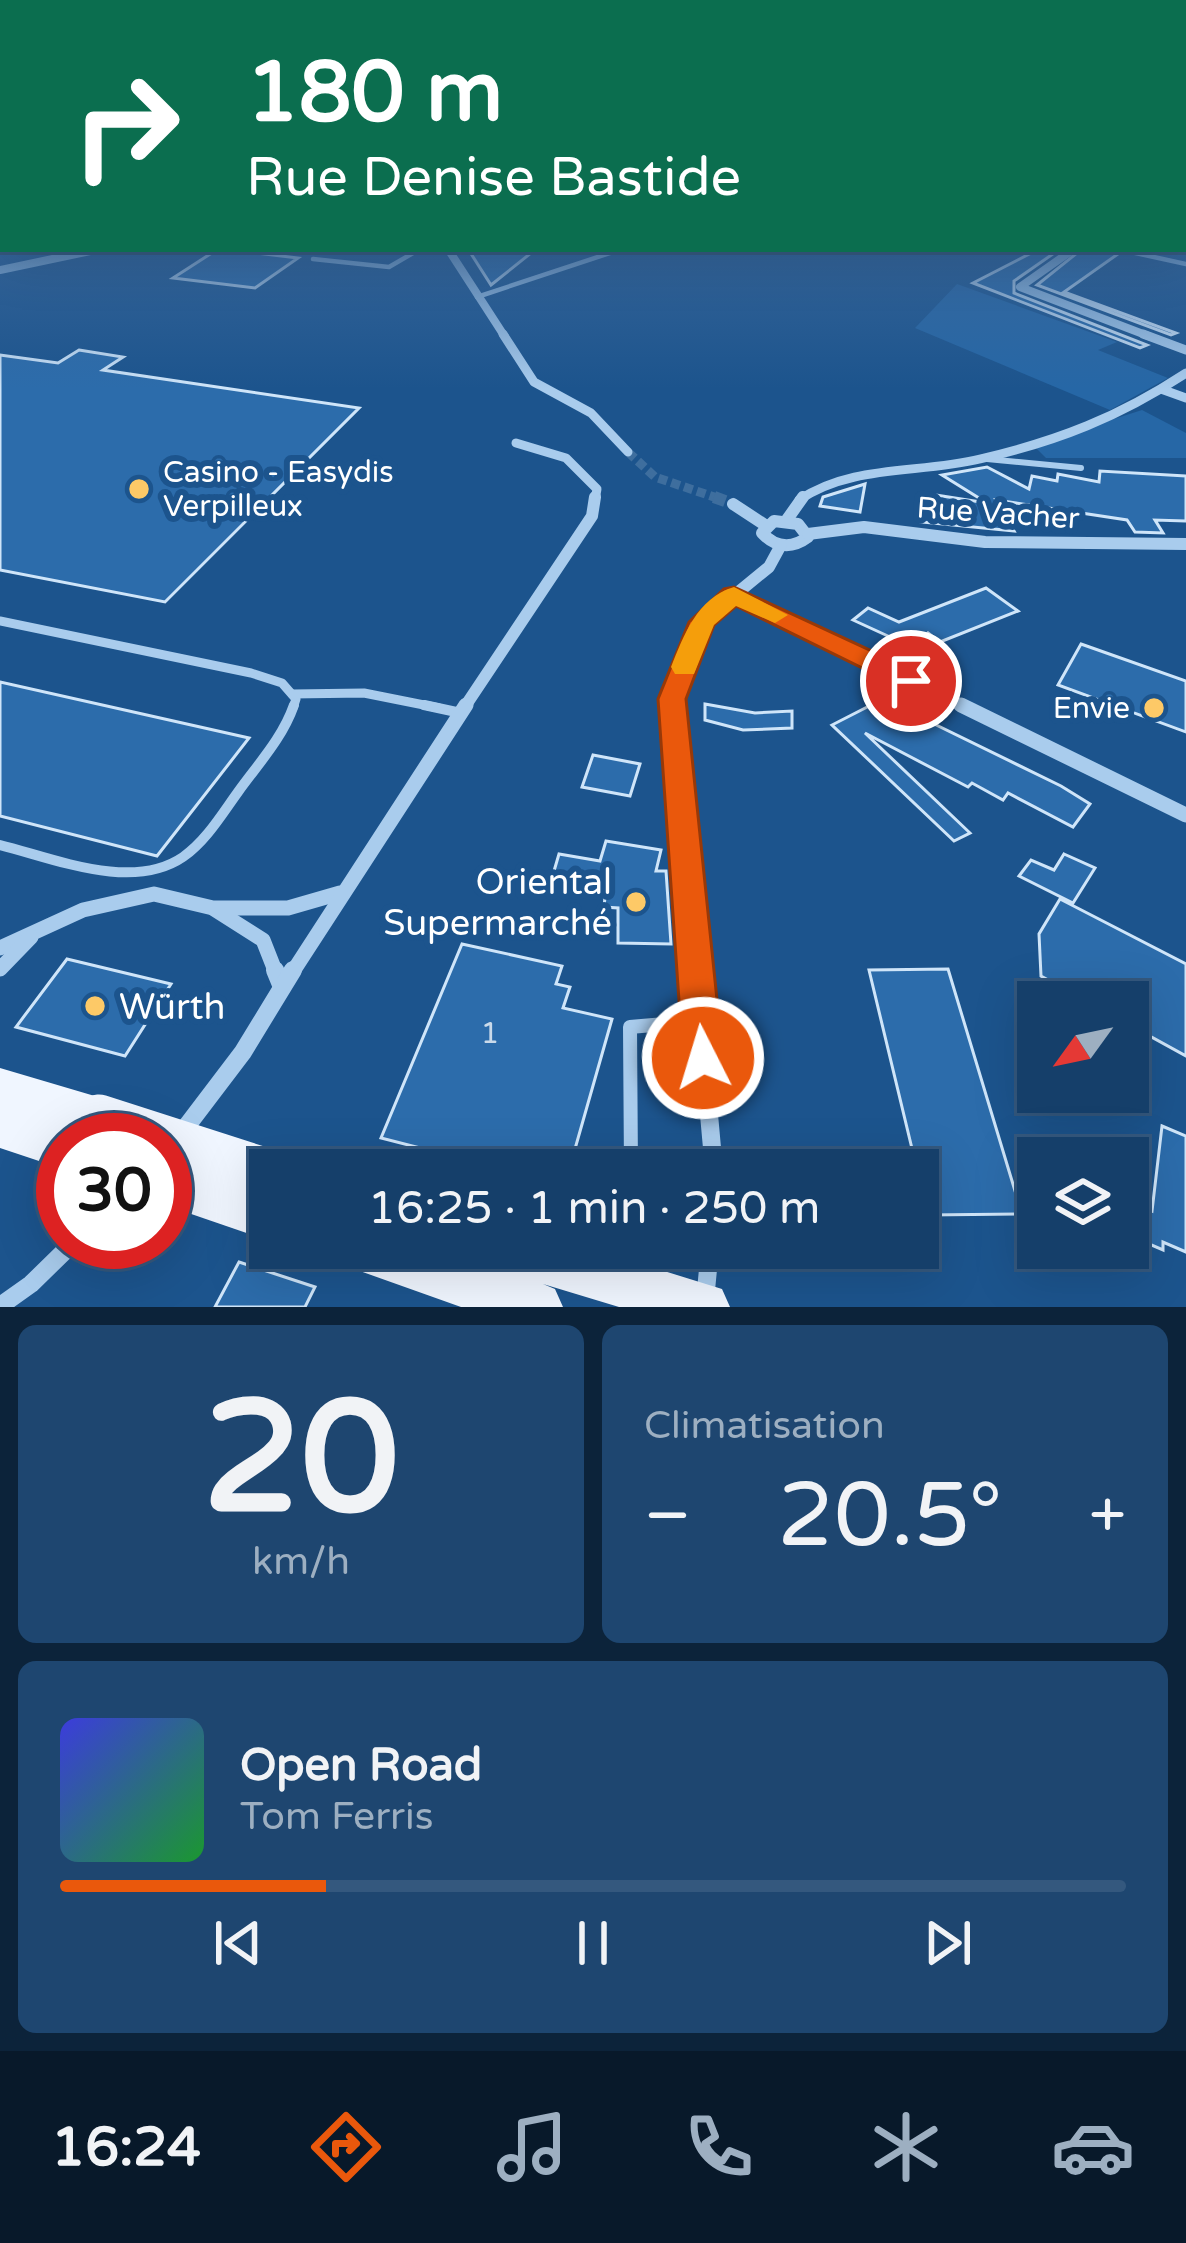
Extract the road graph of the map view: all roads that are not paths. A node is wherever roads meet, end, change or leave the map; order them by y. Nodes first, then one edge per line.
1 (459, 268) edge
2 (565, 268) edge
3 (1043, 268) edge
4 (477, 297) junction
5 (1186, 350) edge
6 (1186, 373) edge
7 (1161, 389) junction
8 (1186, 398) edge
9 (516, 443) dead end
10 (628, 452) tunnel mouth
11 (981, 459) junction
12 (1081, 468) dead end
13 (733, 504) tunnel mouth
14 (786, 521) junction
15 (765, 526) junction
16 (808, 534) junction
17 (1186, 544) edge
18 (782, 545) junction
19 (734, 595) junction
20 (0, 621) edge
21 (292, 694) junction
22 (461, 713) junction
23 (1186, 814) edge
24 (0, 845) edge
25 (341, 892) junction
26 (213, 908) junction
27 (41, 928) junction
28 (0, 948) edge
29 (0, 969) edge
30 (282, 987) junction
31 (699, 1021) junction
32 (0, 1088) edge
33 (192, 1118) edge
34 (0, 1126) edge
35 (36, 1138) edge
36 (632, 1149) edge
37 (712, 1149) edge
38 (249, 1165) edge
39 (192, 1191) edge
40 (249, 1210) edge
41 (46, 1269) edge
42 (419, 1269) edge
43 (572, 1269) edge
44 (708, 1269) edge
45 (518, 1304) edge
46 (0, 1306) edge
47 (704, 1307) edge

1 - 4 street
2 - 4 lane
3 - 5 street
4 - 10 street
6 - 7 street
7 - 8 street
7 - 11 street
9 - 22 street
11 - 12 lane
11 - 14 street
13 - 15 street
14 - 15 street
14 - 16 street
15 - 18 street
16 - 17 street, Rue Vacher
16 - 18 street, Rue Vacher
18 - 19 street
19 - 23 street
19 - 31 street
20 - 21 lane
21 - 22 lane
21 - 24 lane
22 - 25 street
25 - 26 street
25 - 30 street
26 - 27 street
26 - 30 street
27 - 28 street
27 - 29 street
30 - 33 street
31 - 36 lane
31 - 37 street
32 - 38 main road, bridge
34 - 35 main road
39 - 40 main road
41 - 46 street
42 - 45 main road
43 - 47 main road
44 - 47 street

